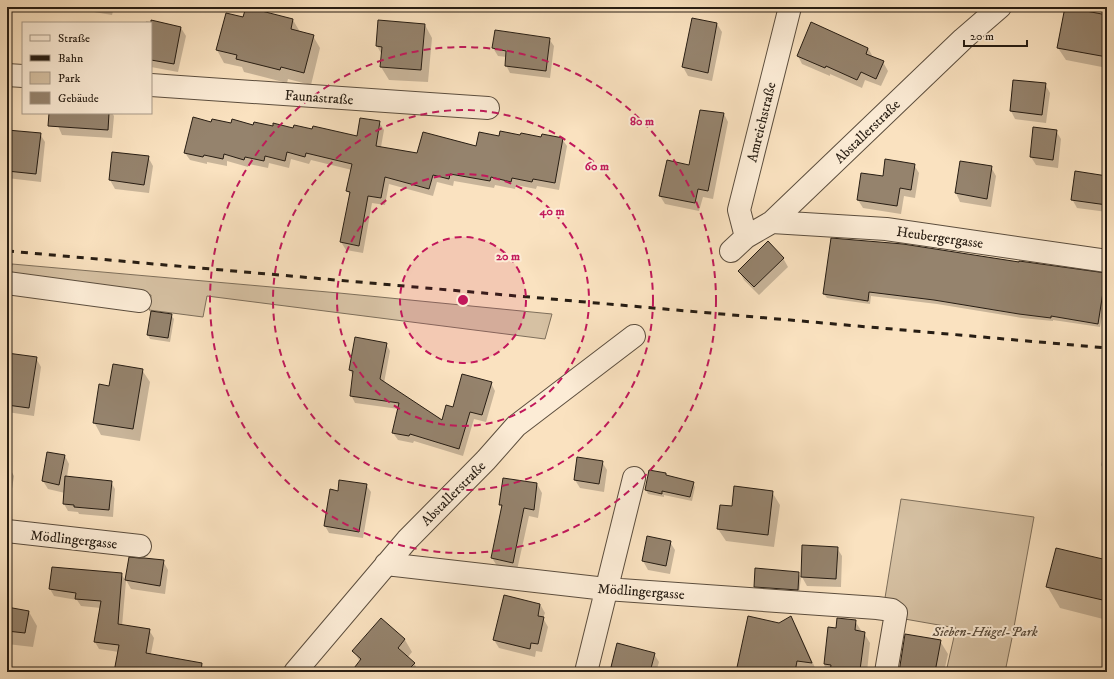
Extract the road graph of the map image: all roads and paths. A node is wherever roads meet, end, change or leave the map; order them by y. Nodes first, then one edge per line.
1 (790, 7) edge
2 (1000, 7) edge
3 (7, 75) edge
4 (22, 76) edge
5 (152, 85) edge
6 (488, 108) dead end
7 (772, 222) junction
8 (739, 244) joint
9 (1107, 261) edge
10 (7, 283) edge
11 (140, 301) dead end
12 (634, 336) dead end
13 (634, 478) dead end
14 (7, 531) edge
15 (140, 546) dead end
16 (386, 564) junction
17 (606, 590) junction
18 (294, 672) edge
19 (586, 672) edge
20 (886, 672) edge

1 - 8 street, Amreichstraße
2 - 7 street, Abstallerstraße
3 - 4 street
5 - 6 street, Faunastraße
7 - 8 street, Abstallerstraße
7 - 9 street, Heubergergasse
10 - 11 street
12 - 16 street, Abstallerstraße
13 - 17 street
14 - 15 street, Mödlingergasse
16 - 17 street, Mödlingergasse
16 - 18 street, Abstallerstraße
17 - 19 street
17 - 20 street, Mödlingergasse

